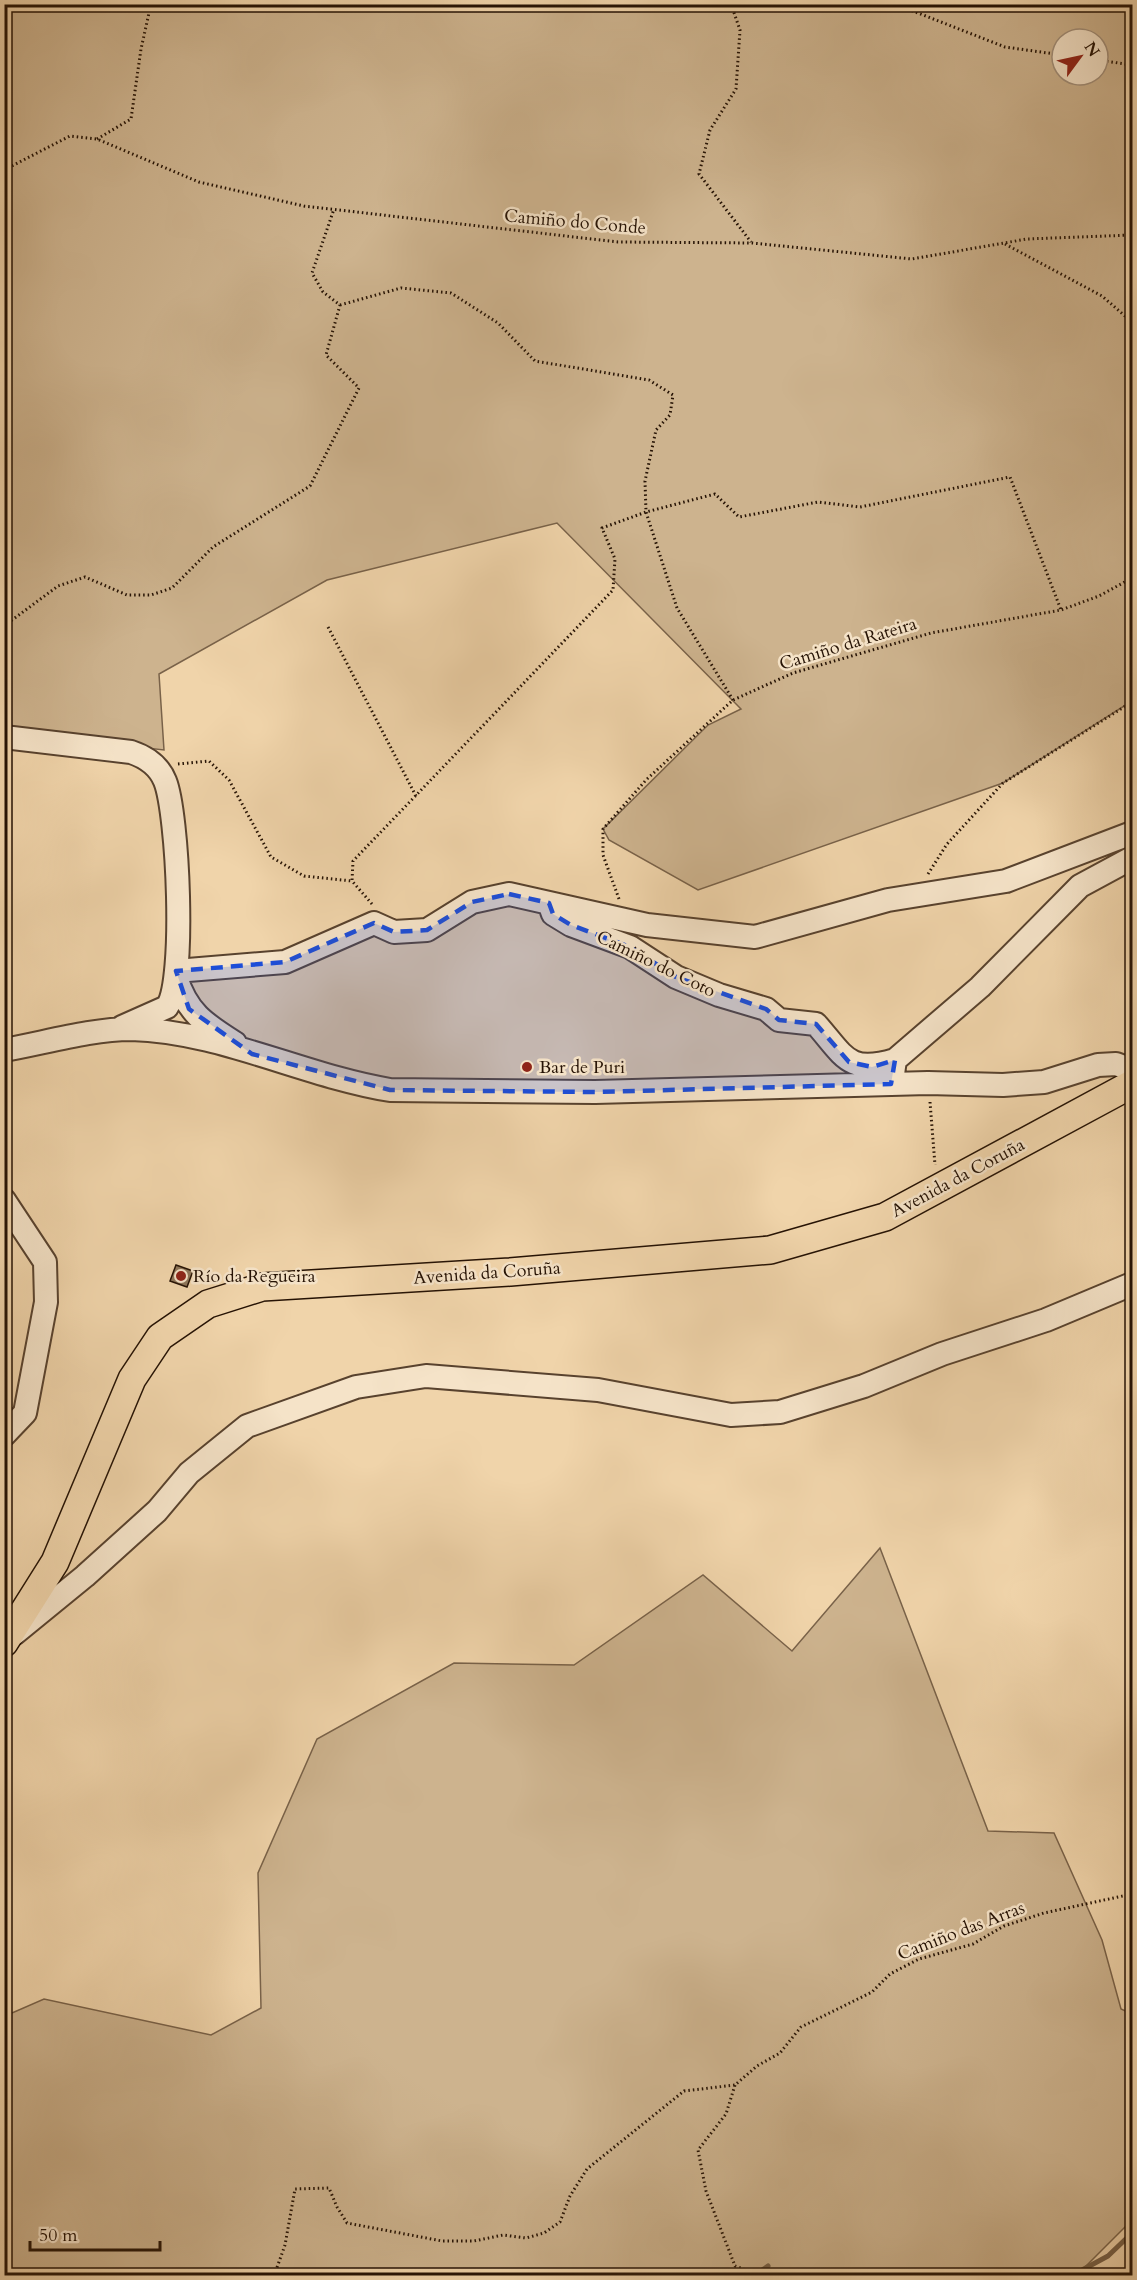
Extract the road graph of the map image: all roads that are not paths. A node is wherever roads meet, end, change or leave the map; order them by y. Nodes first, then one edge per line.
1 (4, 736) edge
2 (1132, 833) edge
3 (1132, 858) edge
4 (549, 903) junction
5 (176, 974) junction
6 (167, 1007) junction
7 (189, 1009) junction
8 (116, 1030) junction
9 (157, 1033) junction
10 (193, 1039) junction
11 (4, 1050) edge
12 (252, 1054) junction
13 (895, 1060) junction
14 (1074, 1073) junction
15 (1131, 1073) edge
16 (891, 1084) junction
17 (1105, 1092) junction
18 (4, 1200) edge
19 (1132, 1284) edge
20 (4, 1435) edge
21 (5, 1642) edge

1 - 5 street
2 - 4 street
3 - 13 street
4 - 5 street
4 - 13 street, Camiño do Coto
5 - 6 street
5 - 7 street
6 - 7 street
6 - 8 street
6 - 9 street
7 - 10 street
7 - 12 street
8 - 9 street
8 - 11 street
9 - 10 street
10 - 12 street
12 - 16 street
13 - 16 street
14 - 15 street
14 - 16 street
14 - 17 street
15 - 17 main road, Avenida da Coruña
17 - 21 main road, Avenida da Coruña
18 - 20 street
19 - 21 street

